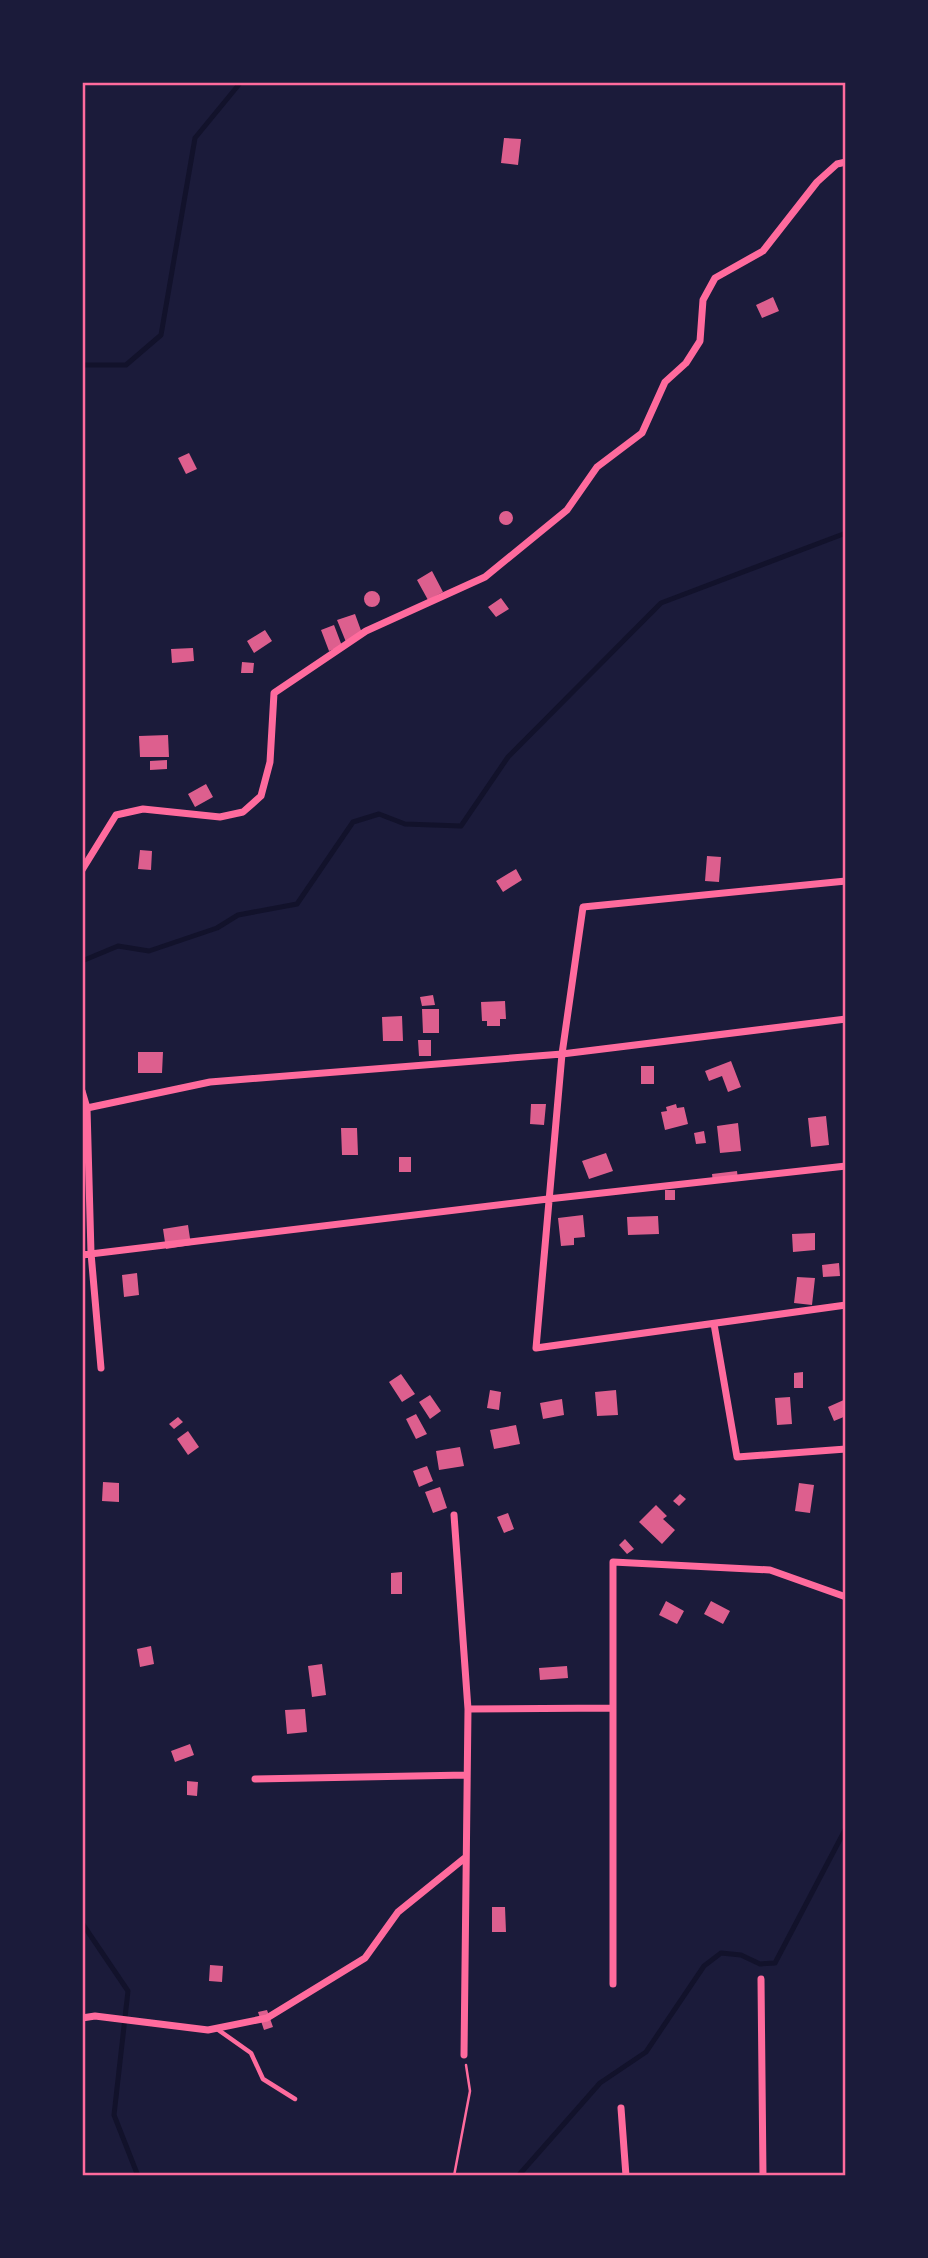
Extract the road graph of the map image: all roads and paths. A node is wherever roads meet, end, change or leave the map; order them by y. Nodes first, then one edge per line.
1 (846, 162) edge
2 (82, 870) edge
3 (846, 881) edge
4 (846, 1018) edge
5 (562, 1054) junction
6 (82, 1091) edge
7 (87, 1108) junction
8 (846, 1166) edge
9 (548, 1199) junction
10 (92, 1253) junction
11 (82, 1255) edge
12 (846, 1305) edge
13 (714, 1324) junction
14 (102, 1368) dead end
15 (846, 1449) edge
16 (454, 1515) dead end
17 (846, 1597) edge
18 (613, 1708) junction
19 (468, 1709) junction
20 (467, 1775) junction
21 (255, 1779) dead end
22 (466, 1857) junction
23 (761, 1979) dead end
24 (613, 1984) dead end
25 (82, 2018) edge
26 (217, 2028) junction
27 (464, 2055) joint
28 (295, 2099) dead end
29 (621, 2108) dead end
30 (454, 2176) edge
31 (626, 2176) edge
32 (763, 2176) edge

1 - 2 street
3 - 5 street
4 - 5 street
5 - 7 street
5 - 9 street
6 - 7 street
7 - 10 street
8 - 9 street
9 - 10 street
9 - 13 street
10 - 11 street
10 - 14 street
12 - 13 street
13 - 15 street
16 - 19 street
17 - 18 street
18 - 19 street
18 - 24 street
19 - 20 street
20 - 21 street
20 - 22 street
22 - 26 street
22 - 27 street
23 - 32 street
25 - 26 street
26 - 28 lane
27 - 30 path
29 - 31 street

